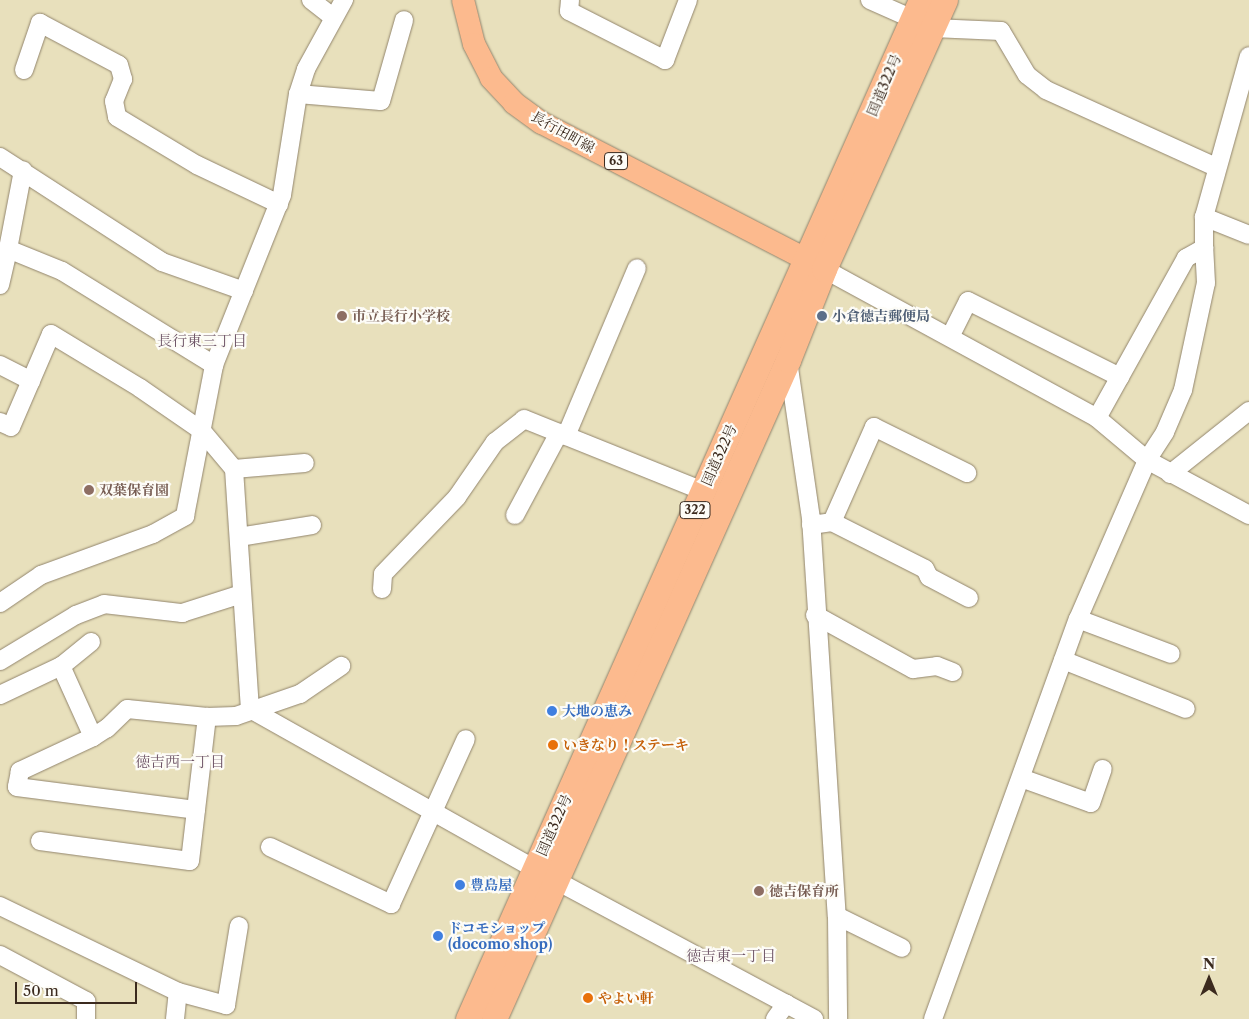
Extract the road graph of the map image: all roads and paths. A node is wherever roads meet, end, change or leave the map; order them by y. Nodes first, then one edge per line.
1 (312, 0) edge
2 (344, 0) edge
3 (463, 0) edge
4 (570, 0) edge
5 (688, 0) edge
6 (870, 0) edge
7 (945, 0) edge
8 (333, 16) junction
9 (922, 17) edge
10 (404, 20) dead end
11 (1249, 56) edge
12 (24, 70) dead end
13 (298, 94) junction
14 (0, 157) edge
15 (1216, 167) junction
16 (23, 170) junction
17 (279, 204) junction
18 (1204, 217) junction
19 (6, 224) edge
20 (1249, 235) edge
21 (1204, 248) junction
22 (8, 249) junction
23 (815, 263) junction
24 (637, 268) dead end
25 (0, 283) edge
26 (244, 291) junction
27 (950, 337) junction
28 (788, 360) junction
29 (0, 365) edge
30 (214, 365) junction
31 (1120, 378) junction
32 (31, 381) junction
33 (1249, 411) edge
34 (1098, 418) junction
35 (0, 422) edge
36 (202, 431) junction
37 (563, 435) junction
38 (1147, 460) junction
39 (305, 463) dead end
40 (234, 469) junction
41 (967, 473) dead end
42 (1170, 474) junction
43 (703, 491) junction
44 (515, 515) dead end
45 (1249, 515) edge
46 (832, 522) junction
47 (312, 525) dead end
48 (812, 525) junction
49 (239, 537) junction
50 (382, 589) dead end
51 (242, 594) junction
52 (969, 598) dead end
53 (0, 603) edge
54 (815, 615) junction
55 (1078, 619) junction
56 (91, 642) dead end
57 (1171, 654) dead end
58 (1063, 660) junction
59 (0, 661) edge
60 (61, 666) junction
61 (341, 666) dead end
62 (954, 672) dead end
63 (0, 695) edge
64 (250, 709) junction
65 (1186, 709) dead end
66 (207, 717) junction
67 (93, 737) junction
68 (466, 739) dead end
69 (1103, 770) dead end
70 (1021, 778) junction
71 (196, 810) junction
72 (434, 810) junction
73 (40, 841) dead end
74 (270, 847) dead end
75 (545, 874) junction
76 (0, 906) edge
77 (837, 916) junction
78 (239, 926) dead end
79 (902, 948) dead end
80 (0, 955) edge
81 (178, 992) junction
82 (786, 1004) junction
83 (86, 1019) edge
84 (175, 1019) edge
85 (468, 1019) edge
86 (494, 1019) edge
87 (775, 1019) edge
88 (814, 1019) edge
89 (838, 1019) edge
90 (933, 1019) edge

1 - 8 street
2 - 8 street
3 - 23 main road, 長行田町線 / 63
4 - 5 street
6 - 9 street
7 - 9 highway, 国道322号 / 322
8 - 13 street
9 - 15 street
9 - 23 highway, 国道322号 / 322
10 - 13 street
11 - 15 street
12 - 17 street
13 - 17 street
14 - 16 street
15 - 18 street
16 - 19 street
16 - 26 street
17 - 26 street
18 - 20 street
18 - 21 street
19 - 22 street
21 - 31 street
21 - 38 street
22 - 25 street
22 - 30 street
23 - 27 street
23 - 28 highway, 国道322号 / 322
23 - 43 highway, 国道322号 / 322
24 - 37 street
26 - 30 street
27 - 31 street
27 - 34 street
28 - 48 street
28 - 75 highway, 国道322号 / 322
29 - 32 street
30 - 36 street
31 - 34 street
32 - 35 street
32 - 36 street
33 - 42 street
34 - 38 street
36 - 40 street
36 - 53 street
37 - 43 street
37 - 44 street
37 - 50 street
38 - 42 street
38 - 55 street
39 - 40 street
40 - 49 street
41 - 46 street
42 - 45 street
43 - 75 highway, 国道322号 / 322
46 - 48 street
46 - 52 street
47 - 49 street
48 - 54 street
49 - 51 street
51 - 59 street
51 - 64 street
54 - 62 street
54 - 77 street
55 - 57 street
55 - 58 street
56 - 60 street
58 - 65 street
58 - 70 street
60 - 63 street
60 - 67 street
61 - 64 street
64 - 66 street
64 - 72 street
66 - 67 street
66 - 71 street
67 - 71 street
68 - 72 street
69 - 70 street
70 - 90 street
71 - 73 street
72 - 74 street
72 - 75 street
75 - 82 street
75 - 85 highway, 国道322号 / 322
75 - 86 highway, 国道322号 / 322
76 - 81 street
77 - 79 street
77 - 89 street
78 - 81 street
80 - 83 street
81 - 84 street
82 - 87 street
82 - 88 street

